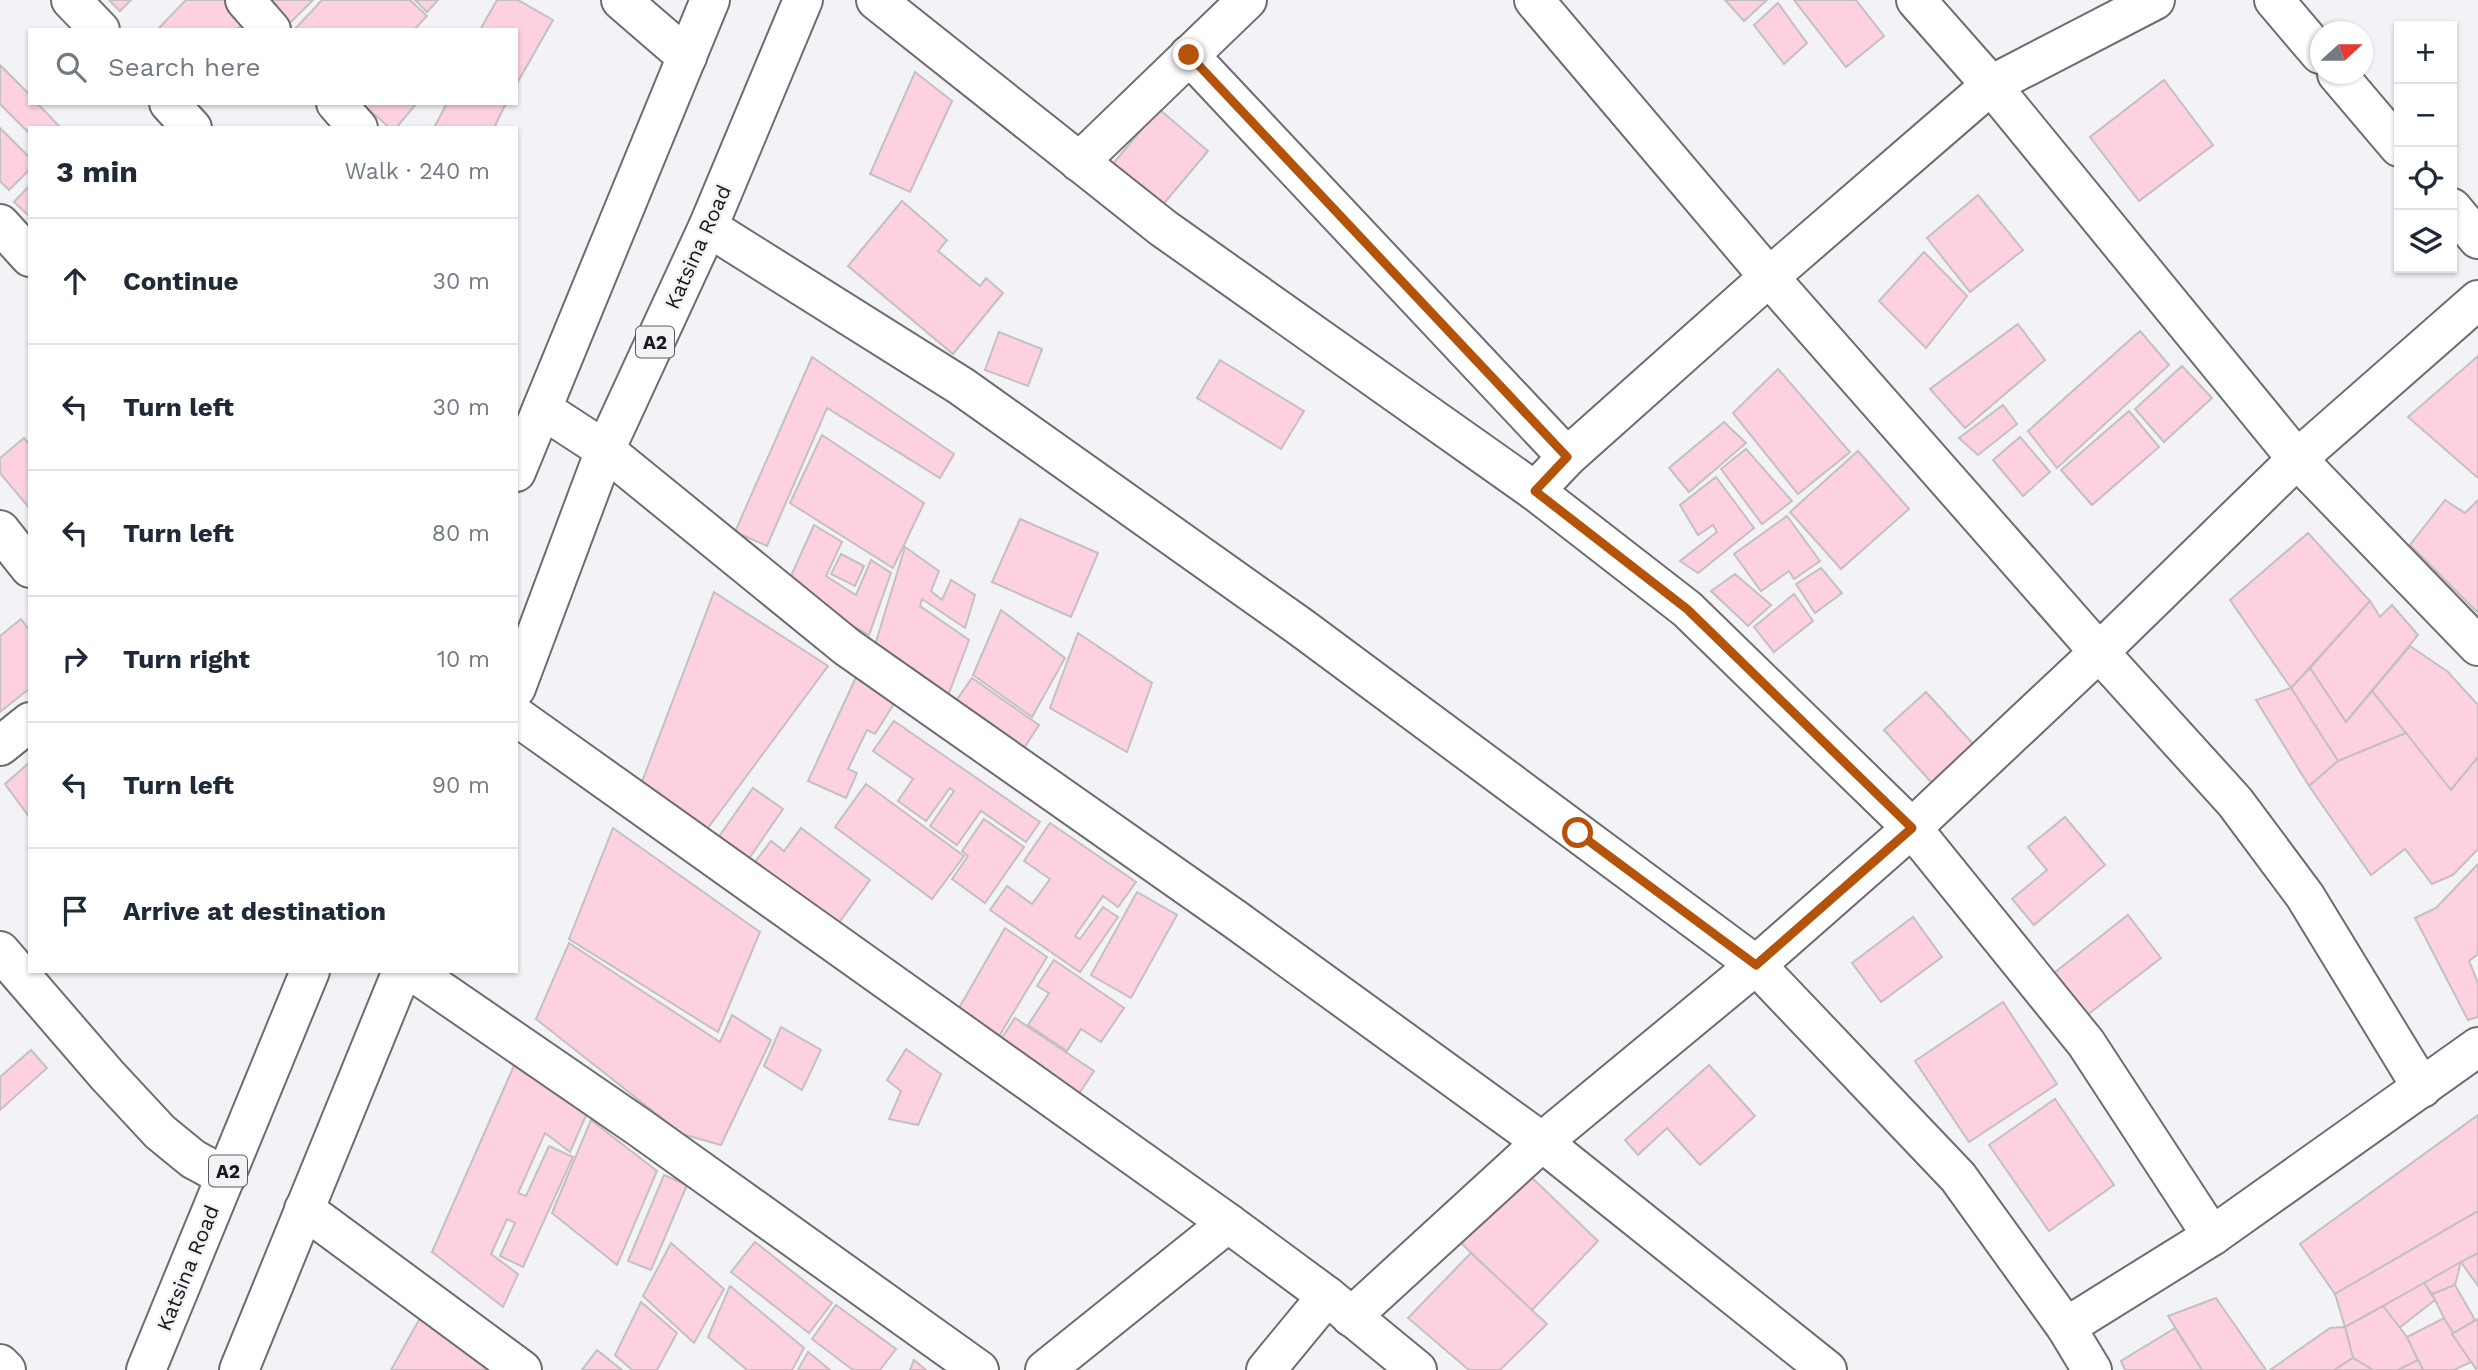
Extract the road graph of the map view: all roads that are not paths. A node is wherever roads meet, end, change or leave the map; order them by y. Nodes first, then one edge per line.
1 (71, 0) edge
2 (245, 0) edge
3 (621, 0) edge
4 (710, 0) edge
5 (803, 0) edge
6 (876, 0) edge
7 (1247, 0) edge
8 (1534, 0) edge
9 (1916, 0) edge
10 (2155, 0) edge
11 (2274, 0) edge
12 (98, 28) edge
13 (269, 28) edge
14 (2310, 42) edge
15 (1189, 55) junction
16 (687, 57) junction
17 (2346, 84) edge
18 (1991, 85) junction
19 (171, 105) edge
20 (338, 105) edge
21 (190, 126) edge
22 (356, 126) edge
23 (2394, 140) edge
24 (1079, 162) junction
25 (2454, 210) edge
26 (0, 224) edge
27 (708, 227) junction
28 (2478, 239) edge
29 (28, 255) edge
30 (1769, 276) junction
31 (2478, 300) edge
32 (542, 410) junction
33 (605, 450) junction
34 (1567, 457) junction
35 (2297, 459) junction
36 (518, 467) edge
37 (1535, 491) junction
38 (0, 530) edge
39 (28, 565) edge
40 (2478, 646) edge
41 (2099, 652) junction
42 (518, 683) edge
43 (518, 717) edge
44 (28, 724) edge
45 (0, 746) edge
46 (1912, 828) junction
47 (0, 951) edge
48 (1756, 965) junction
49 (309, 973) edge
50 (401, 973) edge
51 (415, 973) edge
52 (2478, 1047) edge
53 (2422, 1088) junction
54 (1542, 1142) junction
55 (226, 1177) junction
56 (304, 1209) junction
57 (1227, 1223) junction
58 (2212, 1236) junction
59 (1339, 1306) junction
60 (2066, 1328) junction
61 (0, 1364) edge
62 (6, 1370) edge
63 (146, 1370) edge
64 (239, 1370) edge
65 (522, 1370) edge
66 (979, 1370) edge
67 (1045, 1370) edge
68 (1266, 1370) edge
69 (1418, 1370) edge
70 (1827, 1370) edge
71 (2092, 1370) edge

1 - 12 main road
2 - 13 main road
3 - 16 main road
4 - 16 main road
5 - 27 main road, Katsina Road / A2
6 - 24 main road
7 - 15 main road
8 - 30 main road
9 - 18 main road
10 - 18 main road
11 - 14 main road
15 - 24 main road
15 - 34 main road
16 - 32 main road
17 - 23 main road
18 - 30 main road
18 - 35 main road
19 - 21 main road
20 - 22 main road
24 - 37 main road
25 - 28 main road
26 - 29 main road
27 - 33 main road, Katsina Road / A2
27 - 48 main road
30 - 34 main road
30 - 41 main road
31 - 35 main road
32 - 33 main road
32 - 36 main road
33 - 42 main road, Katsina Road / A2
33 - 54 main road
34 - 37 main road
35 - 40 main road
35 - 41 main road
37 - 46 main road
38 - 39 main road
41 - 46 main road
41 - 53 main road
43 - 57 main road
44 - 45 main road
46 - 48 main road
46 - 58 main road
47 - 55 main road
48 - 54 main road
48 - 60 main road
49 - 55 main road, Katsina Road / A2
50 - 56 main road
51 - 66 main road
52 - 53 main road
53 - 58 main road
54 - 59 main road
54 - 70 main road
55 - 63 main road, Katsina Road / A2
56 - 64 main road
56 - 65 main road
57 - 59 main road
57 - 67 main road
58 - 60 main road
59 - 68 main road
59 - 69 main road
60 - 71 main road
61 - 62 main road

